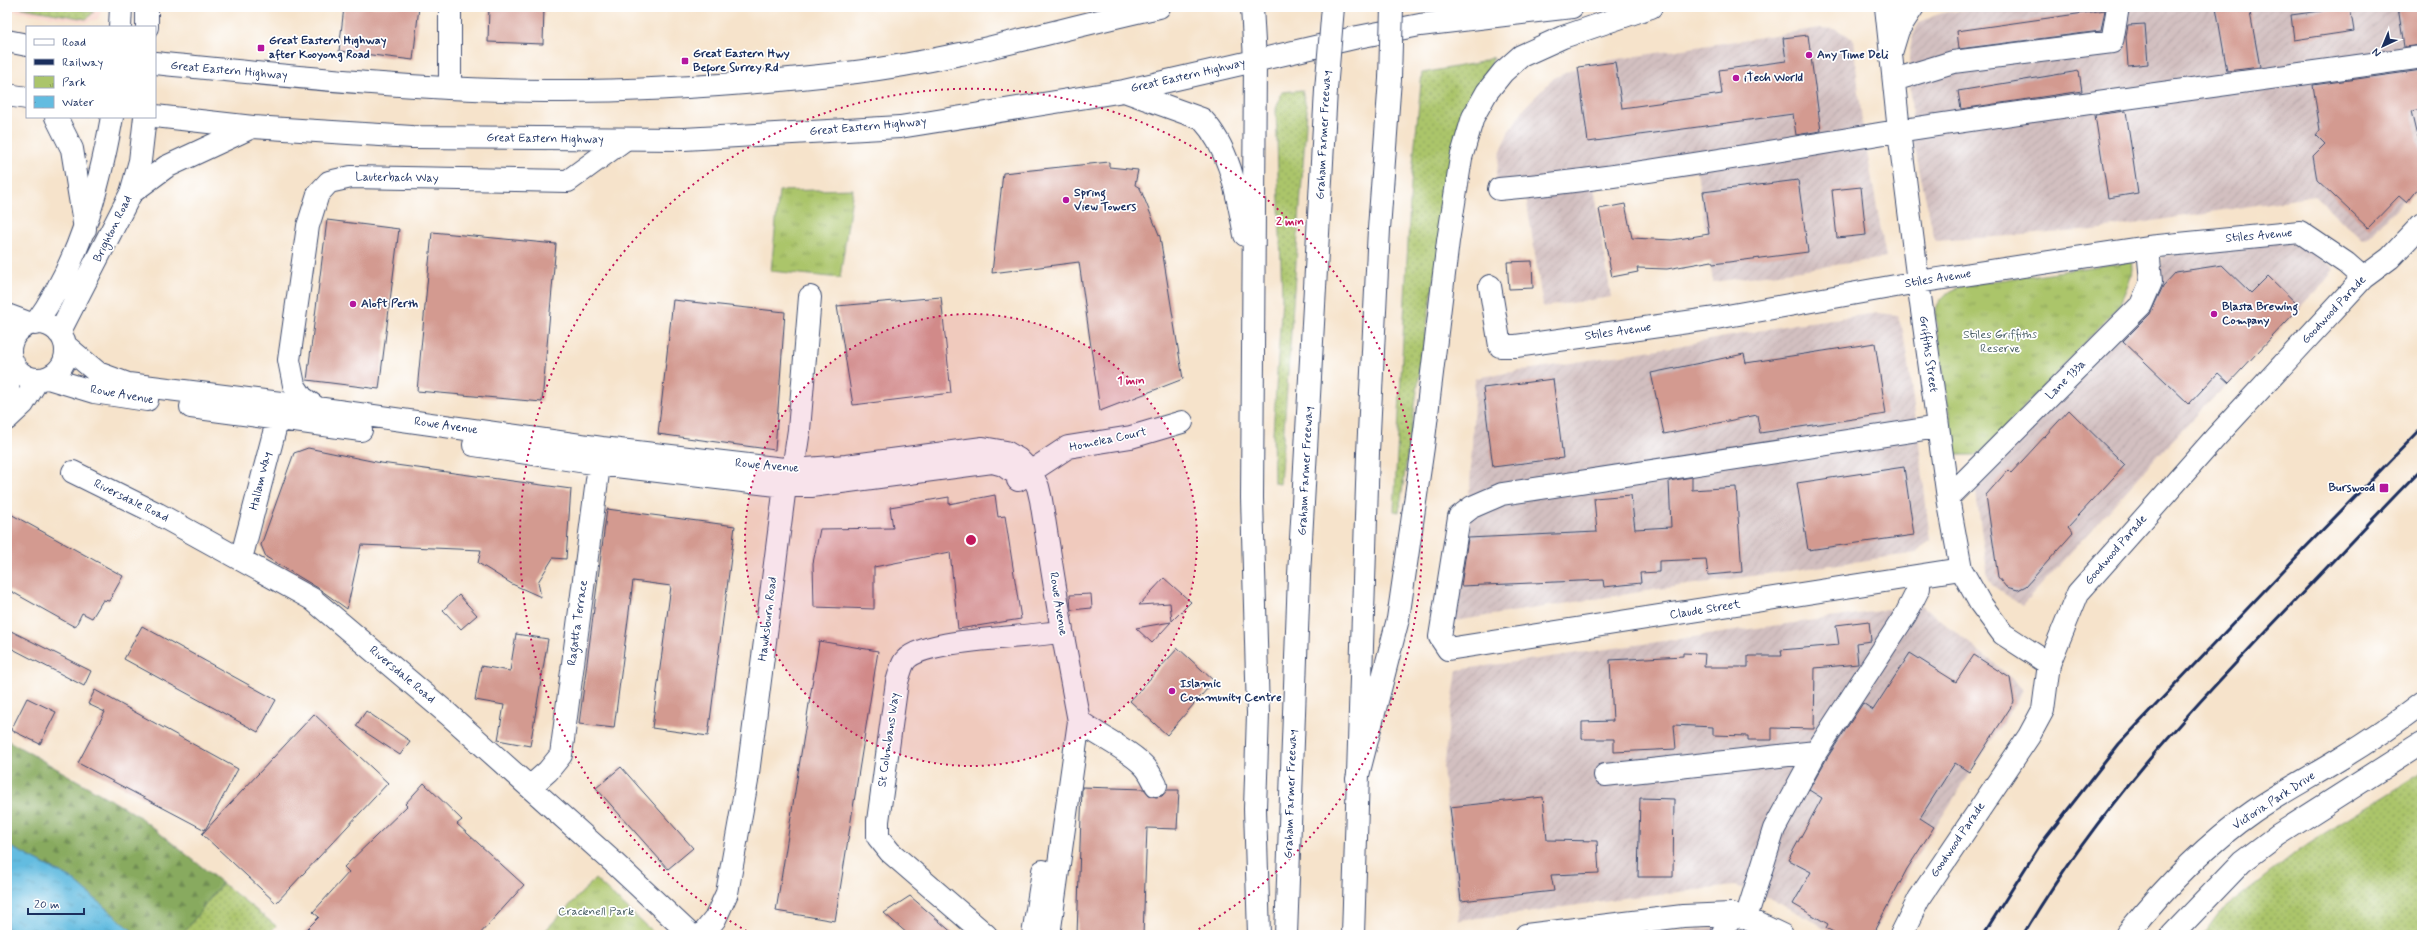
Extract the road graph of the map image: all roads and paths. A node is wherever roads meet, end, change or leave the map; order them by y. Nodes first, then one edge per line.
1 (121, 7) edge
2 (147, 7) edge
3 (450, 7) edge
4 (1159, 7) edge
5 (1252, 7) edge
6 (1332, 7) edge
7 (1392, 7) edge
8 (1572, 7) edge
9 (1651, 7) edge
10 (1886, 7) edge
11 (1913, 7) edge
12 (2118, 7) edge
13 (1118, 12) edge
14 (120, 26) edge
15 (148, 26) edge
16 (7, 41) edge
17 (26, 45) edge
18 (1891, 53) junction
19 (2422, 57) edge
20 (1255, 60) junction
21 (156, 64) edge
22 (1894, 80) junction
23 (450, 88) junction
24 (1124, 91) junction
25 (7, 95) edge
26 (26, 98) edge
27 (156, 116) edge
28 (56, 118) edge
29 (112, 118) edge
30 (145, 118) edge
31 (253, 127) junction
32 (1899, 131) junction
33 (624, 140) junction
34 (1499, 189) dead end
35 (130, 193) junction
36 (2422, 224) edge
37 (85, 229) junction
38 (2148, 247) junction
39 (2363, 278) junction
40 (1254, 281) junction
41 (1918, 282) junction
42 (1490, 286) dead end
43 (810, 297) dead end
44 (7, 315) edge
45 (33, 324) junction
46 (62, 339) junction
47 (10, 354) edge
48 (43, 379) junction
49 (7, 393) edge
50 (317, 408) junction
51 (279, 411) junction
52 (7, 419) edge
53 (1182, 422) dead end
54 (1938, 426) junction
55 (600, 456) junction
56 (73, 472) dead end
57 (1024, 476) junction
58 (789, 478) junction
59 (1948, 498) junction
60 (241, 559) junction
61 (1961, 570) junction
62 (1919, 577) junction
63 (1055, 633) junction
64 (2049, 664) junction
65 (2422, 703) edge
66 (2401, 719) junction
67 (1079, 721) junction
68 (2421, 747) edge
69 (1816, 752) junction
70 (1605, 775) dead end
71 (1357, 779) junction
72 (1156, 784) dead end
73 (530, 787) junction
74 (1738, 916) junction
75 (691, 935) edge
76 (702, 935) edge
77 (986, 935) edge
78 (1033, 935) edge
79 (1049, 935) edge
80 (1259, 935) edge
81 (1286, 935) edge
82 (1353, 935) edge
83 (1526, 935) edge
84 (1722, 935) edge
85 (1782, 935) edge
86 (1901, 935) edge
87 (2126, 935) edge
88 (2172, 935) edge

1 - 14 main road
2 - 15 main road
3 - 23 main road
4 - 13 main road, Great Eastern Highway
5 - 20 main road
6 - 81 main road, Graham Farmer Freeway, bridge
7 - 71 main road, bridge
8 - 20 main road, Great Eastern Highway
9 - 71 main road
10 - 18 main road, Griffiths Street
11 - 18 main road
12 - 22 main road
13 - 23 main road, Great Eastern Highway
16 - 17 main road
18 - 22 main road, Griffiths Street
19 - 32 main road
20 - 24 main road, Great Eastern Highway
20 - 40 main road
21 - 23 main road, Great Eastern Highway
22 - 32 main road, Griffiths Street
24 - 33 main road, Great Eastern Highway
24 - 40 main road
25 - 26 main road
27 - 31 main road, Great Eastern Highway
28 - 37 main road
29 - 37 main road
30 - 35 main road, Brighton Road
31 - 33 main road, Great Eastern Highway
31 - 35 main road
32 - 34 main road
32 - 41 main road, Griffiths Street
33 - 50 main road, Lauterbach Way
35 - 46 main road, Brighton Road
36 - 39 main road, Goodwood Parade
37 - 45 main road
38 - 39 main road, Stiles Avenue
38 - 41 main road, Stiles Avenue
38 - 59 main road, Lane 133a
39 - 64 main road, Goodwood Parade
40 - 80 main road
41 - 42 main road, Stiles Avenue
41 - 54 main road, Griffiths Street
43 - 58 main road, Hawksburn Road
44 - 45 main road
45 - 46 main road
45 - 47 main road
46 - 48 main road
46 - 51 main road, Rowe Avenue
47 - 48 main road
47 - 49 main road
48 - 51 main road, Rowe Avenue
48 - 52 main road
50 - 51 main road, Rowe Avenue
50 - 55 main road, Rowe Avenue
51 - 55 main road, Rowe Avenue
51 - 60 main road, Hallam Way
53 - 57 main road, Homelea Court
54 - 59 main road, Griffiths Street
54 - 62 main road, Claude Street
55 - 58 main road, Rowe Avenue
55 - 73 main road, Ragatta Terrace
56 - 60 main road, Riversdale Road
57 - 58 main road, Rowe Avenue
57 - 63 main road, Rowe Avenue
58 - 76 main road, Hawksburn Road
59 - 61 main road, Griffiths Street
60 - 73 main road, Riversdale Road
61 - 62 main road, Claude Street
61 - 64 main road, Griffiths Street
62 - 69 main road
63 - 67 main road, Rowe Avenue
63 - 77 main road, St Columbans Way
63 - 78 main road, Rowe Avenue
64 - 86 main road, Goodwood Parade
65 - 66 main road, Victoria Park Drive
66 - 68 main road
66 - 87 main road, Victoria Park Drive
67 - 72 main road
67 - 79 main road, Rowe Avenue
68 - 88 main road
69 - 70 main road
69 - 74 main road
71 - 82 main road
73 - 75 main road, Riversdale Road
74 - 83 main road
74 - 84 main road
74 - 85 main road

